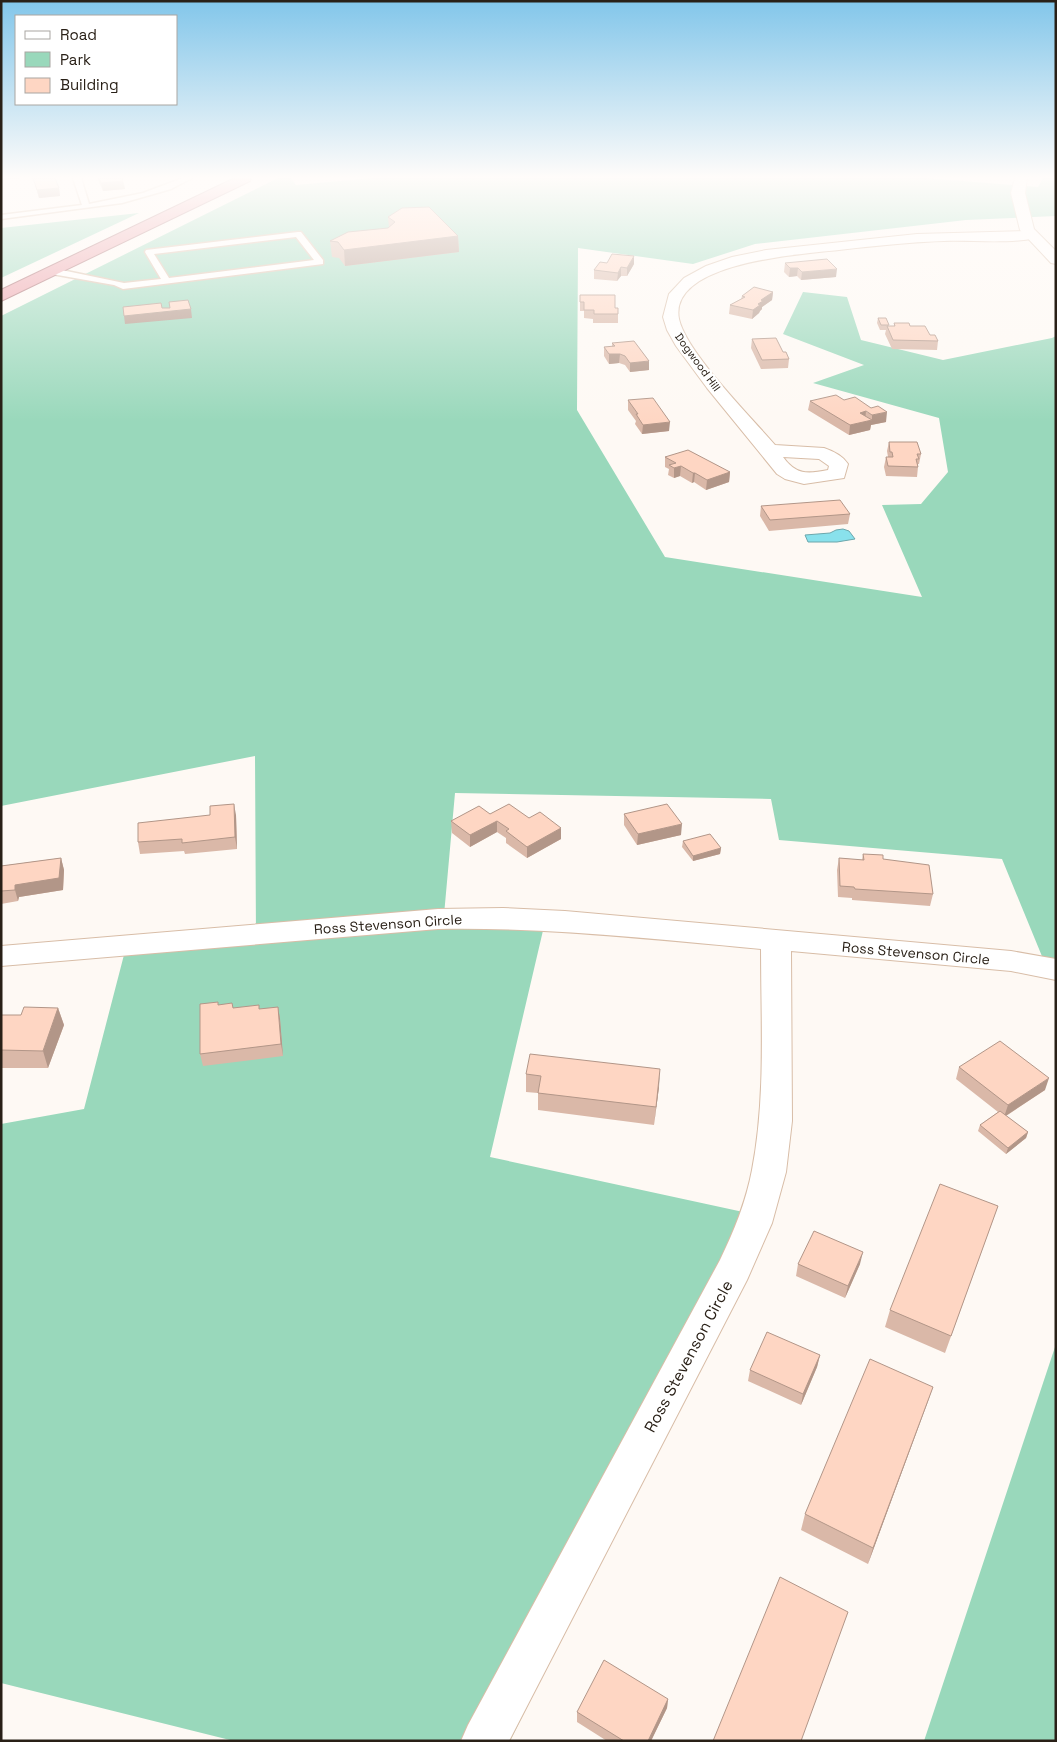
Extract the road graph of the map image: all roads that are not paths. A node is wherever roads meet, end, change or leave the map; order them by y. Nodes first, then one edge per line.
1 (76, 259) edge
2 (154, 259) edge
3 (318, 259) edge
4 (744, 259) edge
5 (52, 271) junction
6 (167, 280) junction
7 (1, 296) edge
8 (769, 450) dead end
9 (776, 939) junction
10 (1, 956) edge
11 (1056, 970) edge
12 (484, 1741) edge

1 - 5 highway
2 - 6 lane
3 - 6 lane
4 - 8 street, Dogwood Hill
5 - 6 lane
5 - 7 highway
9 - 10 street, Ross Stevenson Circle
9 - 11 street, Ross Stevenson Circle
9 - 12 street, Ross Stevenson Circle

